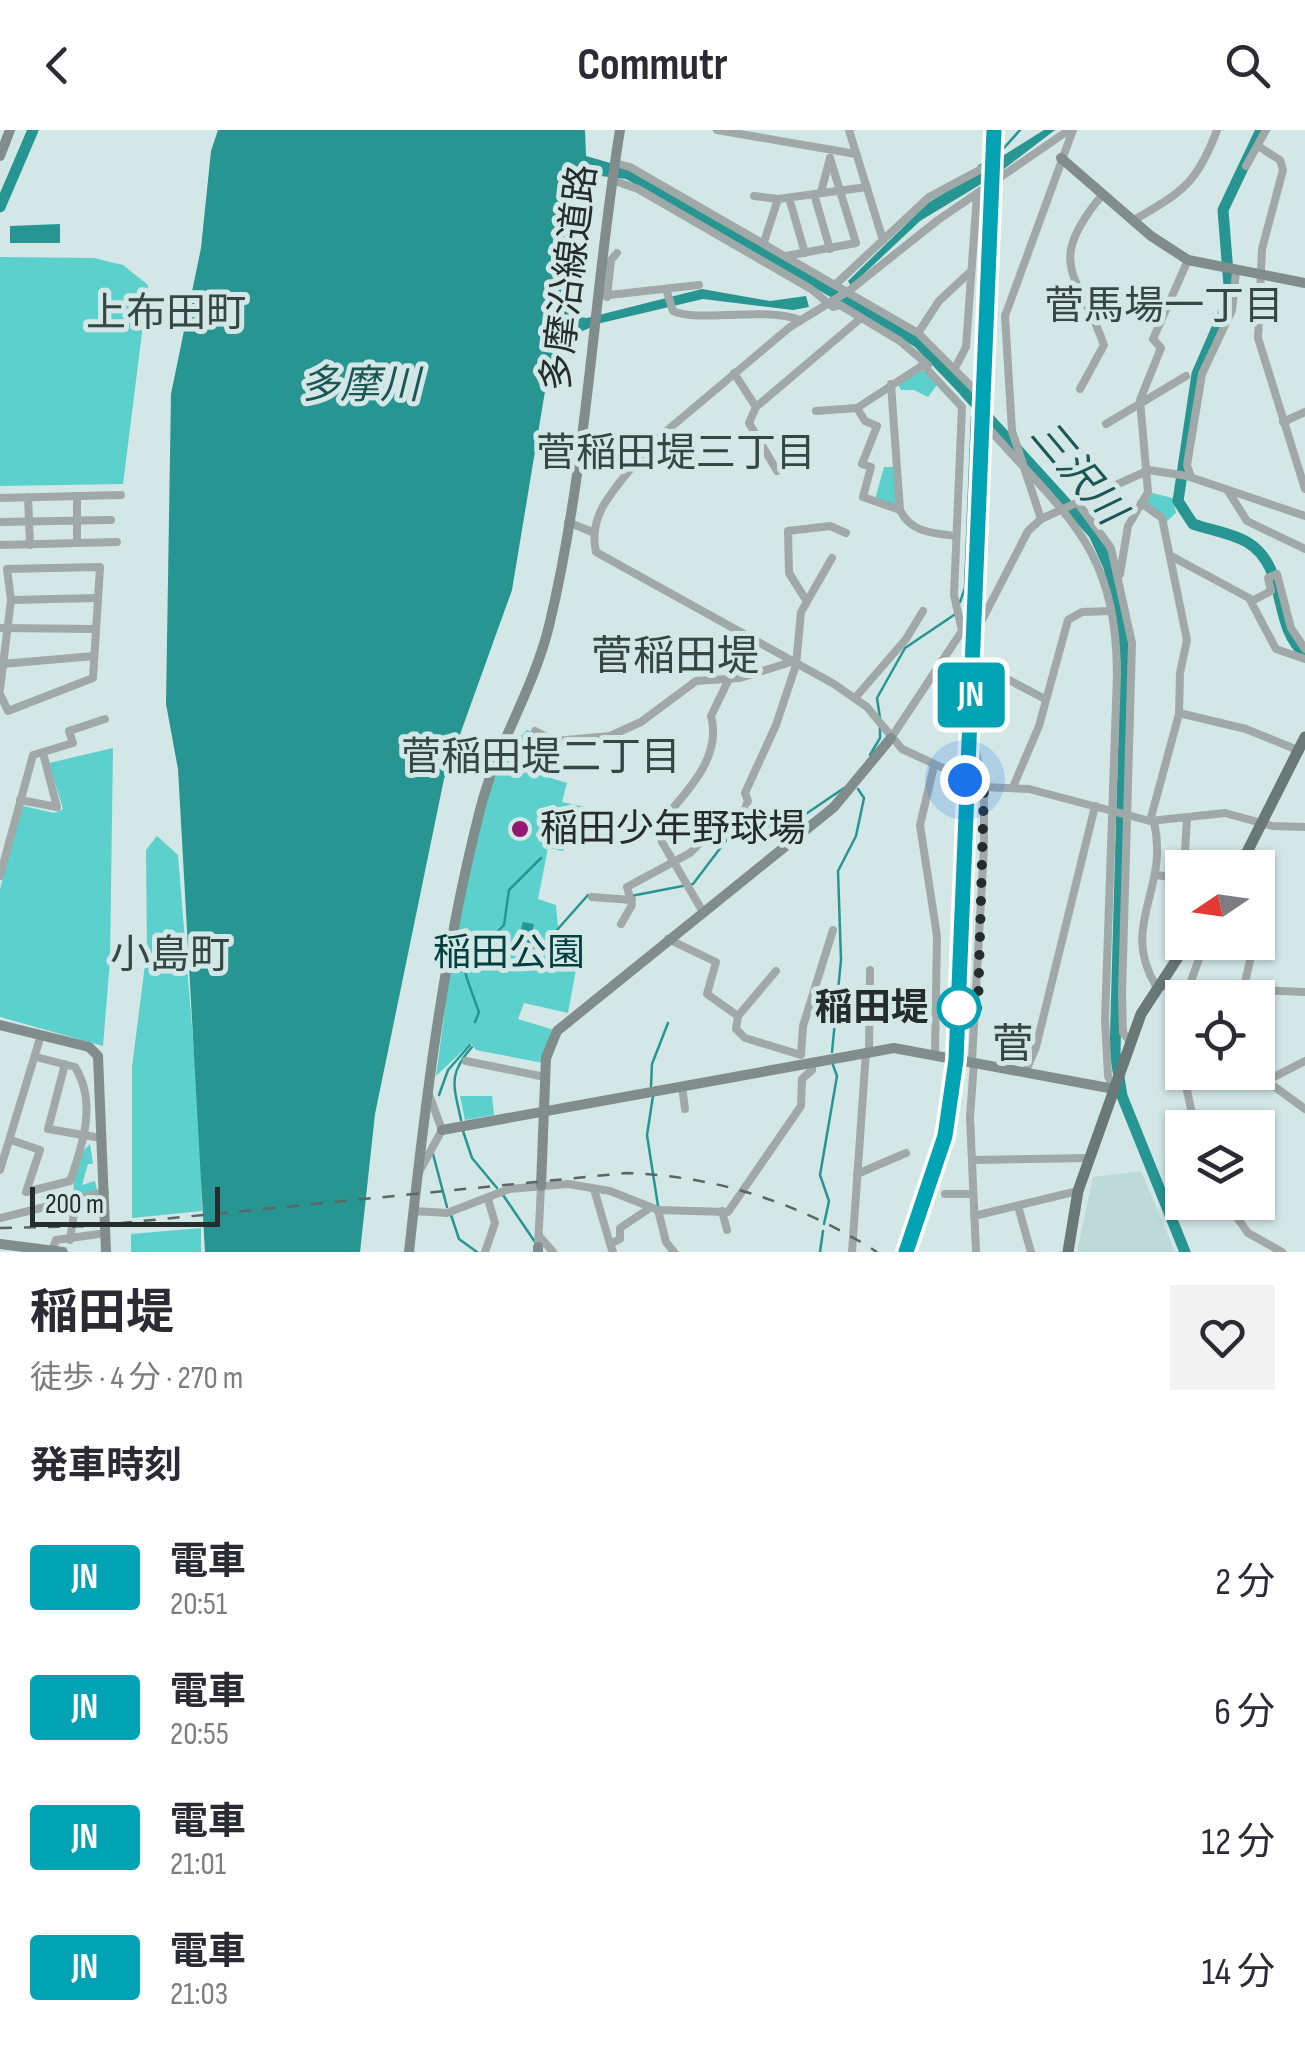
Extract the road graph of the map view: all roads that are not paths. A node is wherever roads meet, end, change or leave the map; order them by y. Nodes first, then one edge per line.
1 (10, 130) edge
2 (620, 130) edge
3 (716, 130) edge
4 (849, 130) edge
5 (1071, 130) edge
6 (1217, 130) edge
7 (1266, 130) edge
8 (1258, 146) junction
9 (1, 151) edge
10 (830, 153) junction
11 (856, 154) junction
12 (1061, 158) junction
13 (615, 164) junction
14 (1246, 166) dead end
15 (985, 167) dead end
16 (612, 178) junction
17 (866, 187) junction
18 (840, 190) junction
19 (818, 193) junction
20 (977, 194) junction
21 (1103, 194) junction
22 (754, 196) dead end
23 (789, 198) junction
24 (778, 199) junction
25 (792, 212) junction
26 (772, 217) junction
27 (1134, 220) junction
28 (883, 240) junction
29 (764, 242) junction
30 (830, 248) junction
31 (617, 253) dead end
32 (805, 253) junction
33 (786, 256) junction
34 (1188, 260) junction
35 (1232, 272) junction
36 (969, 273) junction
37 (1261, 276) junction
38 (1305, 283) edge
39 (836, 284) junction
40 (699, 285) dead end
41 (849, 291) junction
42 (668, 292) junction
43 (602, 299) junction
44 (831, 302) junction
45 (861, 318) junction
46 (800, 320) junction
47 (918, 333) junction
48 (955, 368) junction
49 (734, 373) junction
50 (1186, 376) dead end
51 (891, 384) junction
52 (1080, 388) dead end
53 (974, 390) dead end
54 (1140, 400) junction
55 (962, 401) dead end
56 (756, 406) junction
57 (857, 408) junction
58 (816, 412) dead end
59 (1305, 412) edge
60 (1283, 422) junction
61 (1106, 424) dead end
62 (990, 430) dead end
63 (579, 443) junction
64 (645, 449) junction
65 (1020, 464) junction
66 (1149, 470) junction
67 (778, 471) dead end
68 (1186, 475) junction
69 (1305, 489) edge
70 (1228, 491) junction
71 (120, 495) dead end
72 (77, 496) junction
73 (0, 498) edge
74 (28, 498) junction
75 (1076, 502) junction
76 (1141, 503) junction
77 (1062, 509) junction
78 (900, 510) junction
79 (1305, 516) edge
80 (1040, 519) junction
81 (77, 520) junction
82 (111, 520) dead end
83 (29, 521) junction
84 (0, 522) edge
85 (568, 522) junction
86 (592, 532) junction
87 (846, 533) dead end
88 (956, 536) junction
89 (117, 542) dead end
90 (77, 543) junction
91 (30, 545) junction
92 (0, 546) edge
93 (1305, 550) edge
94 (1172, 556) junction
95 (832, 558) dead end
96 (1120, 574) junction
97 (98, 598) junction
98 (10, 600) junction
99 (806, 600) junction
100 (1252, 601) junction
101 (923, 611) dead end
102 (1110, 611) junction
103 (96, 629) junction
104 (3, 630) edge
105 (1305, 649) edge
106 (94, 656) junction
107 (1305, 659) edge
108 (2, 664) edge
109 (794, 664) junction
110 (977, 670) junction
111 (730, 679) junction
112 (0, 692) edge
113 (855, 698) junction
114 (1045, 698) junction
115 (1179, 713) junction
116 (105, 719) dead end
117 (535, 731) dead end
118 (1305, 737) edge
119 (892, 738) junction
120 (1300, 751) junction
121 (43, 753) junction
122 (934, 766) junction
123 (984, 787) junction
124 (1013, 787) junction
125 (20, 800) junction
126 (1095, 806) junction
127 (1113, 812) junction
128 (1128, 816) junction
129 (1187, 818) junction
130 (1152, 821) junction
131 (1263, 823) junction
132 (1305, 827) edge
133 (1185, 850) edge
134 (1249, 850) edge
135 (673, 862) junction
136 (1157, 875) junction
137 (0, 876) edge
138 (1165, 876) edge
139 (592, 897) dead end
140 (631, 897) junction
141 (702, 912) junction
142 (621, 924) dead end
143 (833, 930) dead end
144 (668, 939) junction
145 (1175, 960) edge
146 (870, 970) dead end
147 (776, 971) dead end
148 (1156, 986) junction
149 (1165, 988) edge
150 (1275, 992) edge
151 (1305, 992) edge
152 (738, 1016) junction
153 (0, 1024) edge
154 (41, 1035) junction
155 (1131, 1042) junction
156 (868, 1052) junction
157 (935, 1052) junction
158 (36, 1056) junction
159 (806, 1060) junction
160 (973, 1060) junction
161 (1305, 1061) edge
162 (466, 1062) dead end
163 (64, 1064) junction
164 (1026, 1070) junction
165 (1275, 1072) edge
166 (545, 1076) junction
167 (682, 1086) junction
168 (1111, 1088) junction
169 (1275, 1089) edge
170 (428, 1092) junction
171 (685, 1109) dead end
172 (1305, 1109) edge
173 (544, 1111) junction
174 (48, 1130) junction
175 (442, 1130) junction
176 (85, 1138) junction
177 (101, 1138) junction
178 (11, 1140) junction
179 (40, 1150) junction
180 (906, 1153) dead end
181 (1090, 1158) junction
182 (972, 1160) junction
183 (0, 1170) edge
184 (419, 1172) junction
185 (857, 1174) junction
186 (541, 1186) junction
187 (594, 1189) junction
188 (1078, 1191) junction
189 (26, 1192) junction
190 (105, 1192) junction
191 (945, 1194) dead end
192 (973, 1194) junction
193 (76, 1199) junction
194 (488, 1199) junction
195 (1018, 1206) junction
196 (654, 1209) junction
197 (27, 1211) junction
198 (414, 1211) junction
199 (722, 1211) junction
200 (974, 1216) junction
201 (0, 1218) edge
202 (1241, 1220) edge
203 (727, 1230) dead end
204 (106, 1234) junction
205 (70, 1240) junction
206 (666, 1242) junction
207 (0, 1244) edge
208 (538, 1244) edge
209 (611, 1248) edge
210 (58, 1250) edge
211 (106, 1252) edge
212 (410, 1252) edge
213 (485, 1252) edge
214 (553, 1252) edge
215 (663, 1252) edge
216 (674, 1252) edge
217 (852, 1252) edge
218 (976, 1252) edge
219 (1031, 1252) edge
220 (1068, 1252) edge
221 (1282, 1252) edge

1 - 9 street
2 - 13 street, 多摩沿線道路
3 - 10 street
4 - 11 street
5 - 12 street
5 - 20 street
6 - 27 street
7 - 8 street
8 - 14 street
8 - 37 street
10 - 11 street
10 - 18 street
10 - 19 street
11 - 17 street
12 - 21 street
12 - 65 street
13 - 16 street, 多摩沿線道路
13 - 29 street
15 - 28 street
16 - 43 street, 多摩沿線道路
16 - 44 street
17 - 18 street
17 - 28 street
18 - 19 street
18 - 30 street
19 - 23 street
19 - 30 street
20 - 36 street
20 - 41 street
21 - 27 street
21 - 52 street
22 - 24 street
23 - 24 street
23 - 25 street
24 - 26 street
25 - 26 street
25 - 32 street
26 - 29 street
27 - 34 street
28 - 39 street
29 - 33 street
30 - 32 street
31 - 43 street
32 - 33 street
33 - 39 street
34 - 35 street
34 - 54 street
35 - 37 street
35 - 68 street
36 - 47 street
36 - 48 street
37 - 38 street
37 - 60 street
39 - 41 street
40 - 42 street
41 - 44 street
41 - 47 street
42 - 43 street
42 - 46 street
43 - 63 street, 多摩沿線道路
44 - 45 street
44 - 46 street
45 - 55 street
45 - 56 street
46 - 49 street
47 - 48 street
48 - 53 street
49 - 56 street
49 - 64 street
50 - 54 street
51 - 57 street
51 - 78 street
51 - 88 street
54 - 61 street
54 - 66 street
56 - 67 street
57 - 58 street
57 - 78 street
59 - 60 street
60 - 69 street
62 - 65 street
63 - 64 street
63 - 85 street, 多摩沿線道路
64 - 86 street
65 - 77 street
65 - 80 street
66 - 68 street
66 - 75 street
66 - 76 street
68 - 70 street
70 - 79 street
70 - 93 street
71 - 72 street
72 - 74 street
72 - 81 street
73 - 74 street
74 - 83 street
75 - 77 street
75 - 96 street
76 - 94 street
76 - 96 street
77 - 80 street
77 - 102 street
78 - 88 street
80 - 110 street
81 - 82 street
81 - 83 street
81 - 90 street
83 - 84 street
83 - 91 street
85 - 86 street
85 - 170 street, 多摩沿線道路
86 - 109 street
87 - 99 street
88 - 119 street
89 - 90 street
90 - 91 street
91 - 92 street
94 - 100 street
94 - 115 street
95 - 99 street
96 - 128 street
97 - 98 street
97 - 98 street
97 - 103 street
98 - 104 street
99 - 109 street
100 - 105 street
100 - 107 street
101 - 113 street
102 - 114 street
102 - 127 street
103 - 104 street
103 - 106 street
104 - 108 street
106 - 108 street
106 - 112 street
108 - 112 street
109 - 111 street
109 - 113 street
109 - 135 street
110 - 114 street
110 - 123 street
111 - 117 street
111 - 135 street
113 - 119 street
114 - 124 street
115 - 120 street
115 - 130 street
116 - 121 street
118 - 120 main road
119 - 122 street
119 - 141 street
120 - 131 main road
121 - 125 street
121 - 125 street
122 - 123 street
122 - 157 street
123 - 124 street
123 - 160 street
124 - 126 street
125 - 137 street
126 - 127 street
126 - 164 street
127 - 128 street
127 - 168 street
128 - 130 street
128 - 155 street
129 - 130 street
129 - 131 street
129 - 133 street
130 - 136 street
131 - 132 street
131 - 134 main road
135 - 140 street
135 - 141 street
136 - 138 street
136 - 148 street
139 - 140 street
140 - 142 street
141 - 144 street
143 - 159 street
144 - 152 street
144 - 166 street
145 - 148 main road
146 - 156 street
147 - 152 street
148 - 149 street
148 - 155 main road
150 - 151 street
152 - 159 street
153 - 154 street
154 - 158 street
154 - 177 street
155 - 168 main road
156 - 157 street
156 - 159 street
156 - 185 street
157 - 160 street
158 - 163 street
158 - 178 street
159 - 167 street
159 - 199 street
160 - 164 street
160 - 182 street
161 - 165 street
162 - 166 street
163 - 174 street
163 - 176 street
164 - 168 street
166 - 173 street
167 - 171 street
167 - 173 street
168 - 181 main road
169 - 172 street
170 - 175 street
170 - 184 street, 多摩沿線道路
173 - 175 street
173 - 186 street
174 - 176 street
174 - 179 street
175 - 184 street
176 - 177 street
176 - 189 street
177 - 190 street
178 - 179 street
178 - 183 street
179 - 189 street
180 - 185 street
181 - 182 street
181 - 188 main road
182 - 192 street
184 - 198 street, 多摩沿線道路
185 - 217 street
186 - 187 street
186 - 194 street
186 - 208 street
187 - 196 street
187 - 209 street
188 - 195 street
188 - 220 main road
189 - 197 street
190 - 193 street
190 - 204 street
191 - 192 street
192 - 200 street
193 - 197 street
193 - 205 street
194 - 198 street
194 - 213 street
195 - 200 street
195 - 219 street
196 - 199 street
196 - 206 street
196 - 209 street
197 - 201 street
198 - 212 street, 多摩沿線道路
199 - 203 street
200 - 218 street
202 - 221 street
204 - 205 street
204 - 211 street
205 - 210 street
206 - 215 street
206 - 216 street
207 - 210 street
208 - 214 street

